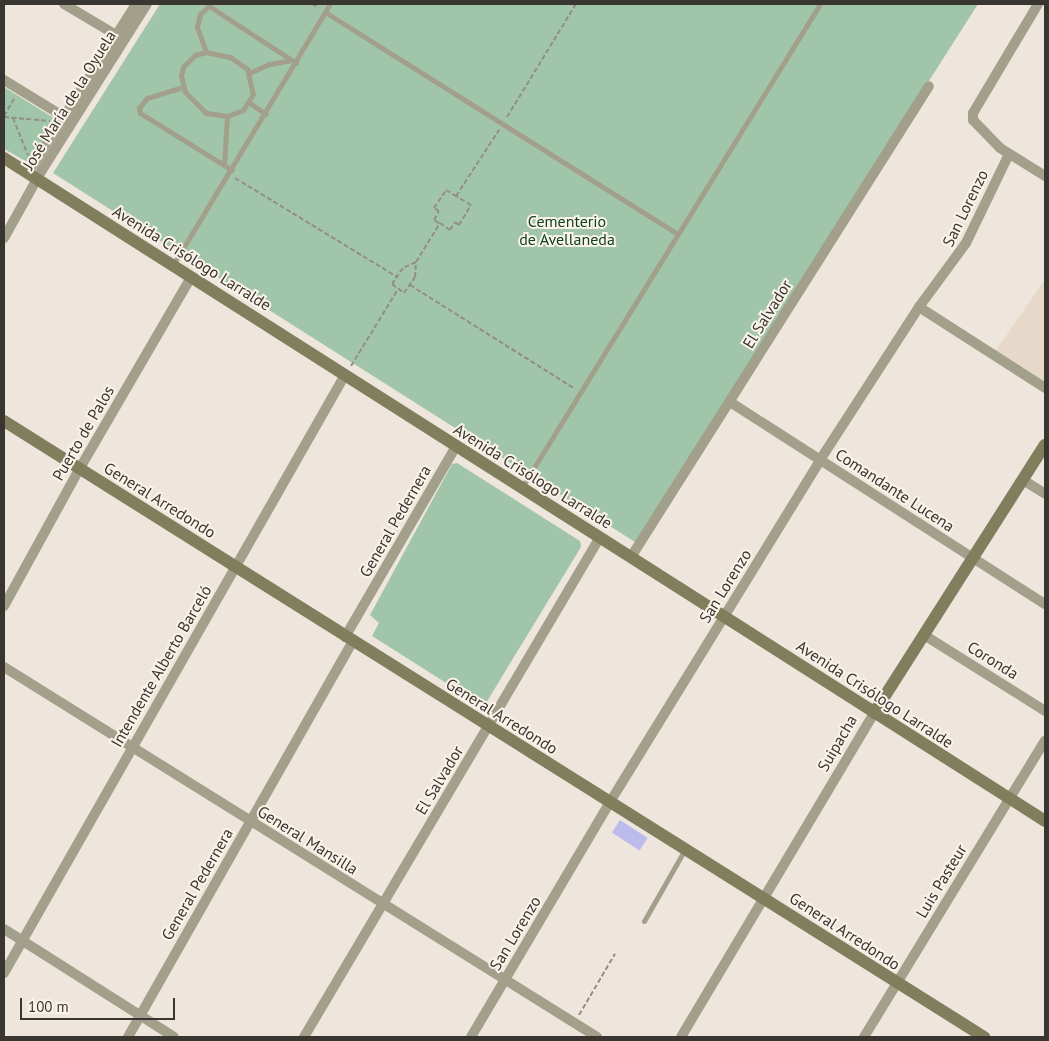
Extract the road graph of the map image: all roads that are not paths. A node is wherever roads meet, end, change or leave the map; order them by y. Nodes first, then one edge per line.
1 (64, 4) edge
2 (136, 4) edge
3 (147, 4) edge
4 (330, 4) edge
5 (820, 4) edge
6 (1038, 4) edge
7 (325, 12) junction
8 (120, 38) junction
9 (206, 52) junction
10 (294, 62) junction
11 (249, 74) junction
12 (4, 80) edge
13 (929, 86) dead end
14 (183, 87) junction
15 (250, 103) junction
16 (266, 114) junction
17 (227, 116) junction
18 (69, 119) junction
19 (1009, 154) junction
20 (4, 158) edge
21 (224, 165) junction
22 (230, 172) junction
23 (33, 176) junction
24 (1045, 176) edge
25 (678, 234) junction
26 (4, 238) edge
27 (173, 265) junction
28 (191, 278) junction
29 (919, 307) junction
30 (345, 375) junction
31 (1045, 388) edge
32 (730, 402) junction
33 (4, 420) edge
34 (1045, 445) edge
35 (456, 446) junction
36 (820, 460) junction
37 (80, 468) junction
38 (1023, 480) junction
39 (522, 487) junction
40 (1045, 494) edge
41 (600, 537) junction
42 (631, 557) junction
43 (974, 558) junction
44 (236, 566) junction
45 (1045, 604) edge
46 (4, 606) edge
47 (724, 616) junction
48 (924, 635) junction
49 (348, 640) junction
50 (4, 667) edge
51 (1045, 711) edge
52 (874, 713) junction
53 (488, 726) junction
54 (1045, 741) edge
55 (133, 747) junction
56 (1009, 798) junction
57 (610, 802) junction
58 (1045, 821) edge
59 (250, 822) junction
60 (685, 849) junction
61 (765, 899) junction
62 (382, 904) junction
63 (644, 921) dead end
64 (4, 929) edge
65 (22, 940) junction
66 (4, 973) edge
67 (504, 980) junction
68 (896, 983) junction
69 (140, 1016) junction
70 (128, 1037) edge
71 (174, 1037) edge
72 (304, 1037) edge
73 (470, 1037) edge
74 (596, 1037) edge
75 (681, 1037) edge
76 (864, 1037) edge
77 (984, 1037) edge

1 - 8 street
2 - 8 street, José María de la Oyuela
3 - 8 street, José María de la Oyuela
4 - 7 lane
5 - 25 lane
6 - 19 street
7 - 10 lane
7 - 25 lane
8 - 18 street, José María de la Oyuela
9 - 10 lane
9 - 11 lane
9 - 14 lane
10 - 11 lane
10 - 16 lane
11 - 15 lane
12 - 18 street
13 - 32 street, El Salvador
14 - 17 lane
14 - 21 lane
15 - 16 lane
15 - 17 lane
16 - 22 lane
17 - 21 lane
18 - 23 street, José María de la Oyuela
19 - 24 street
19 - 29 street, San Lorenzo
20 - 23 street, Avenida Crisólogo Larralde
21 - 22 lane
22 - 27 lane
23 - 26 street, José María de la Oyuela
23 - 27 street, Avenida Crisólogo Larralde
25 - 39 lane
27 - 28 street, Avenida Crisólogo Larralde
28 - 30 street, Avenida Crisólogo Larralde
28 - 37 street, Puerto de Palos
29 - 31 street
29 - 36 street, San Lorenzo
30 - 35 street, Avenida Crisólogo Larralde
30 - 44 street, Intendente Alberto Barceló
32 - 36 street, Comandante Lucena
32 - 42 street, El Salvador
33 - 37 street, General Arredondo
34 - 38 street, Suipacha
35 - 39 street, Avenida Crisólogo Larralde
35 - 49 street, General Pedernera
36 - 43 street, Comandante Lucena
36 - 47 street, San Lorenzo
37 - 44 street, General Arredondo
37 - 46 street, Puerto de Palos
38 - 40 street
38 - 43 street, Suipacha
39 - 41 street, Avenida Crisólogo Larralde
41 - 42 street, Avenida Crisólogo Larralde
41 - 53 street, El Salvador
42 - 47 street, Avenida Crisólogo Larralde
43 - 45 street, Comandante Lucena
43 - 48 street, Suipacha
44 - 49 street, General Arredondo
44 - 55 street, Intendente Alberto Barceló
47 - 52 street, Avenida Crisólogo Larralde
47 - 57 street, San Lorenzo
48 - 51 street, Coronda
48 - 52 street, Suipacha
49 - 53 street, General Arredondo
49 - 59 street, General Pedernera
50 - 55 street, General Mansilla
52 - 56 street, Avenida Crisólogo Larralde
52 - 61 street, Suipacha
53 - 57 street, General Arredondo
53 - 62 street, El Salvador
54 - 56 street, Luis Pasteur
55 - 59 street, General Mansilla
55 - 65 street, Intendente Alberto Barceló
56 - 58 street, Avenida Crisólogo Larralde
56 - 68 street, Luis Pasteur
57 - 60 street, General Arredondo
57 - 67 street, San Lorenzo
59 - 62 street, General Mansilla
59 - 69 street, General Pedernera
60 - 61 street, General Arredondo
60 - 63 lane
61 - 68 street, General Arredondo
61 - 75 street, Suipacha
62 - 67 street, General Mansilla
62 - 72 street, El Salvador
64 - 65 street
65 - 66 street, Intendente Alberto Barceló
65 - 69 street
67 - 73 street, San Lorenzo
67 - 74 street, General Mansilla
68 - 76 street, Luis Pasteur
68 - 77 street, General Arredondo
69 - 70 street, General Pedernera
69 - 71 street

